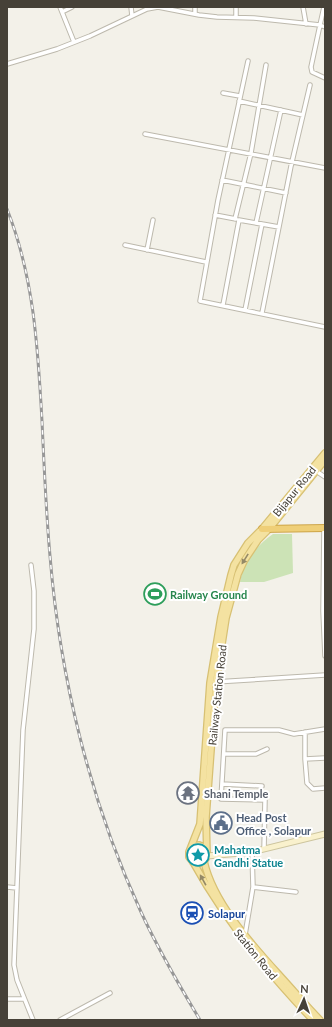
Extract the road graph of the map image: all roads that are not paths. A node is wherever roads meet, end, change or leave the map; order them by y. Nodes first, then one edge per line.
1 (60, 7) edge
2 (72, 7) edge
3 (131, 7) edge
4 (195, 7) edge
5 (236, 7) edge
6 (303, 7) edge
7 (324, 7) edge
8 (154, 8) edge
9 (62, 12) junction
10 (195, 14) junction
11 (132, 16) junction
12 (236, 17) junction
13 (306, 24) junction
14 (320, 25) junction
15 (325, 27) edge
16 (74, 42) junction
17 (248, 61) dead end
18 (7, 64) edge
19 (266, 65) dead end
20 (325, 78) edge
21 (310, 85) dead end
22 (223, 93) dead end
23 (240, 96) junction
24 (239, 101) junction
25 (259, 106) junction
26 (281, 110) junction
27 (303, 115) junction
28 (145, 134) dead end
29 (229, 149) junction
30 (251, 153) junction
31 (270, 157) junction
32 (292, 161) junction
33 (325, 168) edge
34 (222, 180) junction
35 (242, 184) junction
36 (264, 188) junction
37 (286, 193) junction
38 (215, 215) junction
39 (237, 219) junction
40 (153, 220) dead end
41 (256, 223) junction
42 (262, 224) junction
43 (280, 227) junction
44 (125, 246) dead end
45 (147, 250) junction
46 (206, 262) junction
47 (223, 305) junction
48 (245, 310) junction
49 (262, 313) junction
50 (325, 327) edge
51 (325, 453) edge
52 (325, 460) edge
53 (316, 471) junction
54 (325, 477) edge
55 (325, 528) edge
56 (266, 529) junction
57 (31, 565) dead end
58 (325, 636) edge
59 (325, 656) edge
60 (325, 675) edge
61 (213, 682) junction
62 (325, 729) edge
63 (305, 732) junction
64 (267, 749) dead end
65 (224, 754) junction
66 (325, 758) edge
67 (305, 759) junction
68 (222, 784) junction
69 (262, 786) dead end
70 (325, 788) edge
71 (325, 834) edge
72 (192, 847) junction
73 (206, 848) junction
74 (264, 849) junction
75 (252, 852) junction
76 (207, 856) junction
77 (204, 861) junction
78 (193, 862) junction
79 (7, 887) edge
80 (253, 887) junction
81 (17, 888) junction
82 (296, 892) dead end
83 (245, 935) junction
84 (110, 994) dead end
85 (7, 999) edge
86 (23, 999) junction
87 (33, 1020) edge
88 (60, 1020) edge
89 (313, 1020) edge
90 (320, 1020) edge

1 - 9 street
2 - 9 street
3 - 11 street
4 - 10 street
5 - 12 street
6 - 13 street
7 - 14 street
8 - 10 street
8 - 11 street
9 - 16 street
10 - 12 street
11 - 16 street
12 - 13 street
13 - 14 street
14 - 15 street
14 - 20 street
16 - 18 street
17 - 23 street
19 - 25 street
21 - 27 street
22 - 23 street
23 - 24 street
24 - 25 street
24 - 29 street
25 - 26 street
25 - 30 street
26 - 27 street
26 - 31 street
27 - 32 street
28 - 29 street
29 - 30 street
29 - 34 street
30 - 31 street
30 - 35 street
31 - 32 street
31 - 36 street
32 - 33 street
32 - 37 street
34 - 35 street
34 - 38 street
35 - 36 street
35 - 39 street
36 - 37 street
36 - 41 street
37 - 43 street
38 - 39 street
38 - 46 street
39 - 41 street
39 - 47 street
40 - 45 street
41 - 42 street
42 - 43 street
42 - 48 street
43 - 49 street
44 - 45 street
45 - 46 street
46 - 47 street
47 - 48 street
48 - 49 street
49 - 50 street
51 - 56 main road, Bijapur Road
52 - 53 main road
53 - 54 street
53 - 56 main road
55 - 56 highway
55 - 58 street
56 - 61 main road, Railway Station Road
57 - 81 street
58 - 59 street
60 - 61 street
61 - 72 main road, Railway Station Road
61 - 73 main road, Railway Station Road
62 - 63 street
63 - 65 street
63 - 67 street
64 - 65 street
65 - 68 street
66 - 67 street
67 - 70 street
68 - 69 street
68 - 74 street
71 - 74 main road
72 - 73 main road
72 - 78 main road
73 - 76 main road
74 - 75 main road
75 - 76 main road
75 - 80 street
76 - 77 main road
77 - 78 main road
77 - 83 main road, Station Road
89 -> 78 main road, Station Road
79 - 81 street
80 - 82 street
80 - 83 street
81 - 86 street
83 - 90 main road, Station Road
84 - 88 street
85 - 86 street
86 - 87 street

